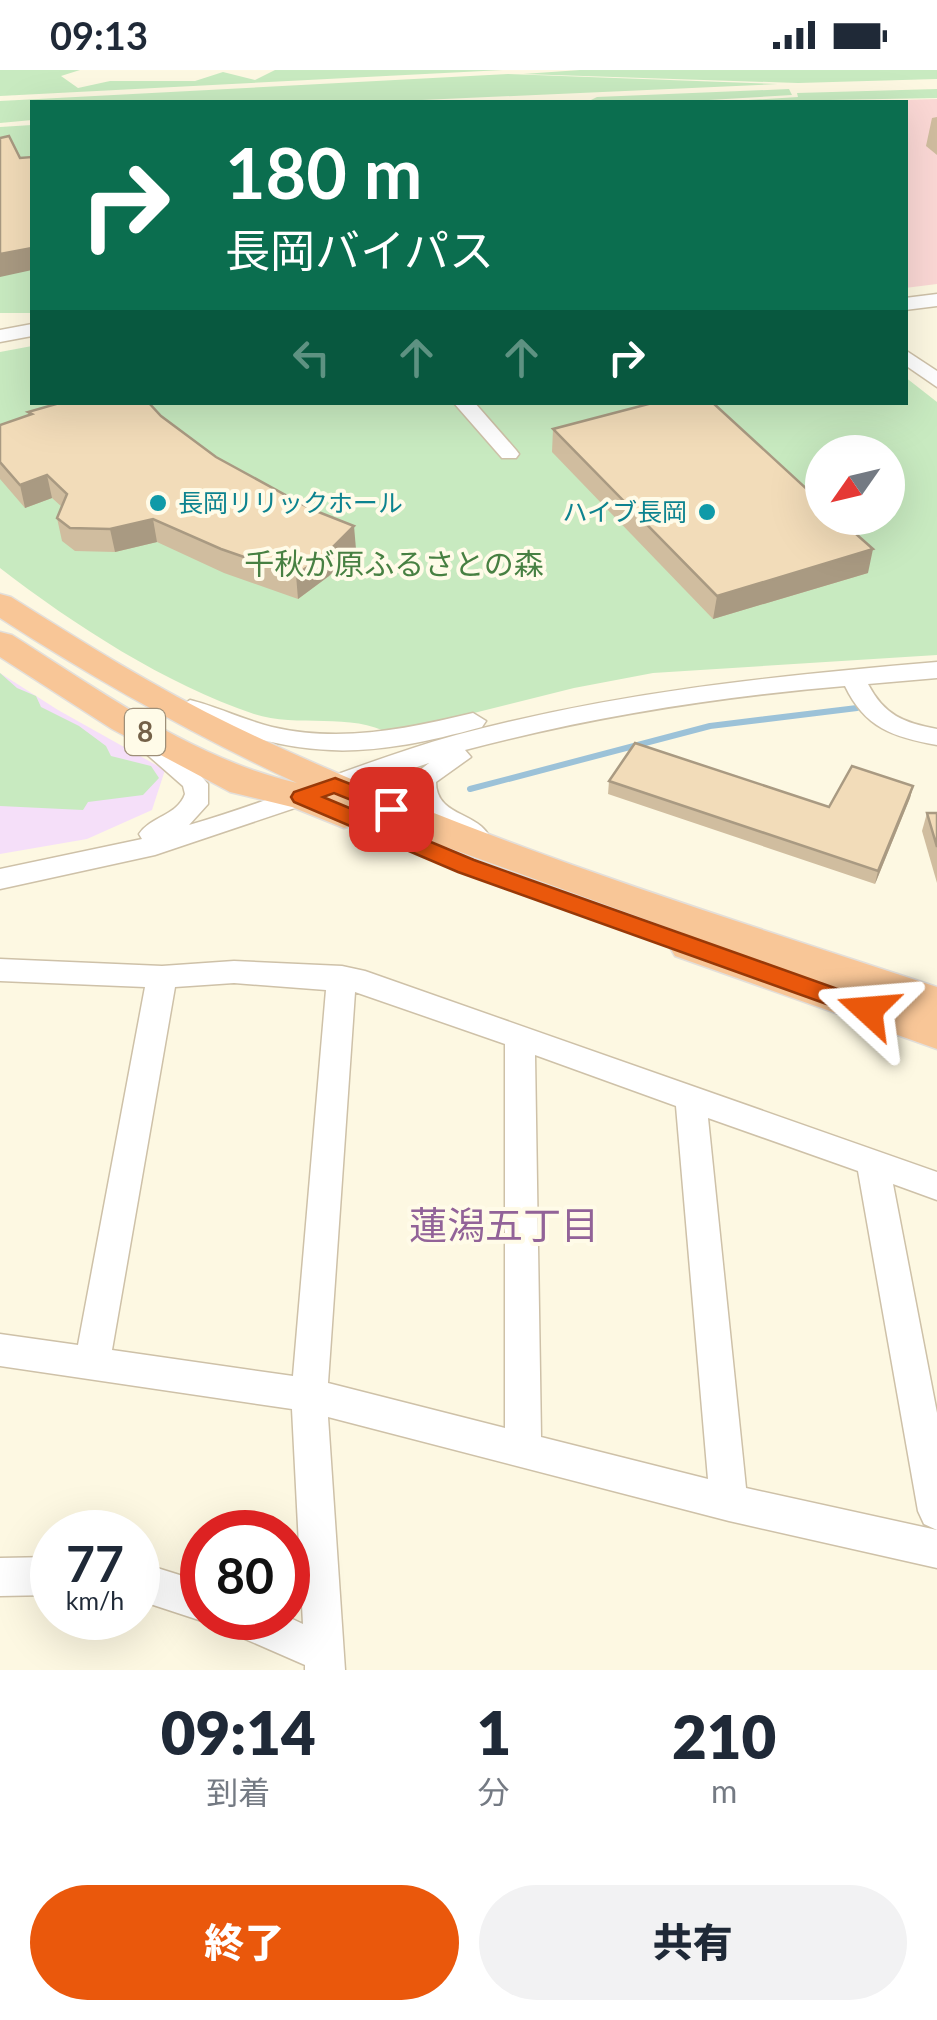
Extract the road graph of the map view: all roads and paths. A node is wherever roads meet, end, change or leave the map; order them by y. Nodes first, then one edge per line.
1 (937, 300) edge
2 (908, 304) edge
3 (0, 323) edge
4 (30, 327) edge
5 (30, 328) edge
6 (0, 336) edge
7 (908, 358) edge
8 (937, 381) edge
9 (466, 405) edge
10 (509, 454) dead end
11 (0, 604) edge
12 (0, 642) edge
13 (33, 666) junction
14 (937, 670) edge
15 (853, 678) junction
16 (805, 679) junction
17 (730, 688) junction
18 (146, 692) junction
19 (937, 737) edge
20 (318, 791) junction
21 (0, 868) edge
22 (556, 873) junction
23 (0, 879) edge
24 (0, 970) edge
25 (162, 977) junction
26 (342, 978) junction
27 (937, 1004) edge
28 (937, 1033) edge
29 (520, 1038) junction
30 (691, 1099) junction
31 (873, 1165) junction
32 (937, 1186) edge
33 (0, 1350) edge
34 (92, 1366) junction
35 (308, 1395) junction
36 (523, 1452) junction
37 (729, 1503) junction
38 (937, 1511) edge
39 (937, 1548) edge
40 (30, 1576) edge
41 (0, 1577) edge
42 (284, 1640) edge
43 (324, 1661) edge

1 - 2 street
3 - 4 street
5 - 6 street
7 - 8 street
9 - 10 street
11 - 18 highway, 8
12 - 13 highway, 8
13 - 20 highway, 8
13 - 21 street
14 - 15 street
15 - 16 street
15 - 19 street
16 - 17 street
16 - 18 street
17 - 20 street
17 - 22 street
18 - 20 highway, 8
20 - 22 highway, 8
20 - 23 street
20 - 28 highway, 8
22 - 27 highway, 8
24 - 25 street
25 - 26 street
25 - 34 street
26 - 29 street
26 - 35 street
29 - 30 street
29 - 36 street
30 - 31 street
30 - 37 street
31 - 32 street
31 - 38 street
33 - 34 street
34 - 35 street
35 - 36 street
35 - 43 street
36 - 37 street
37 - 39 street
40 - 41 street
42 - 43 street

